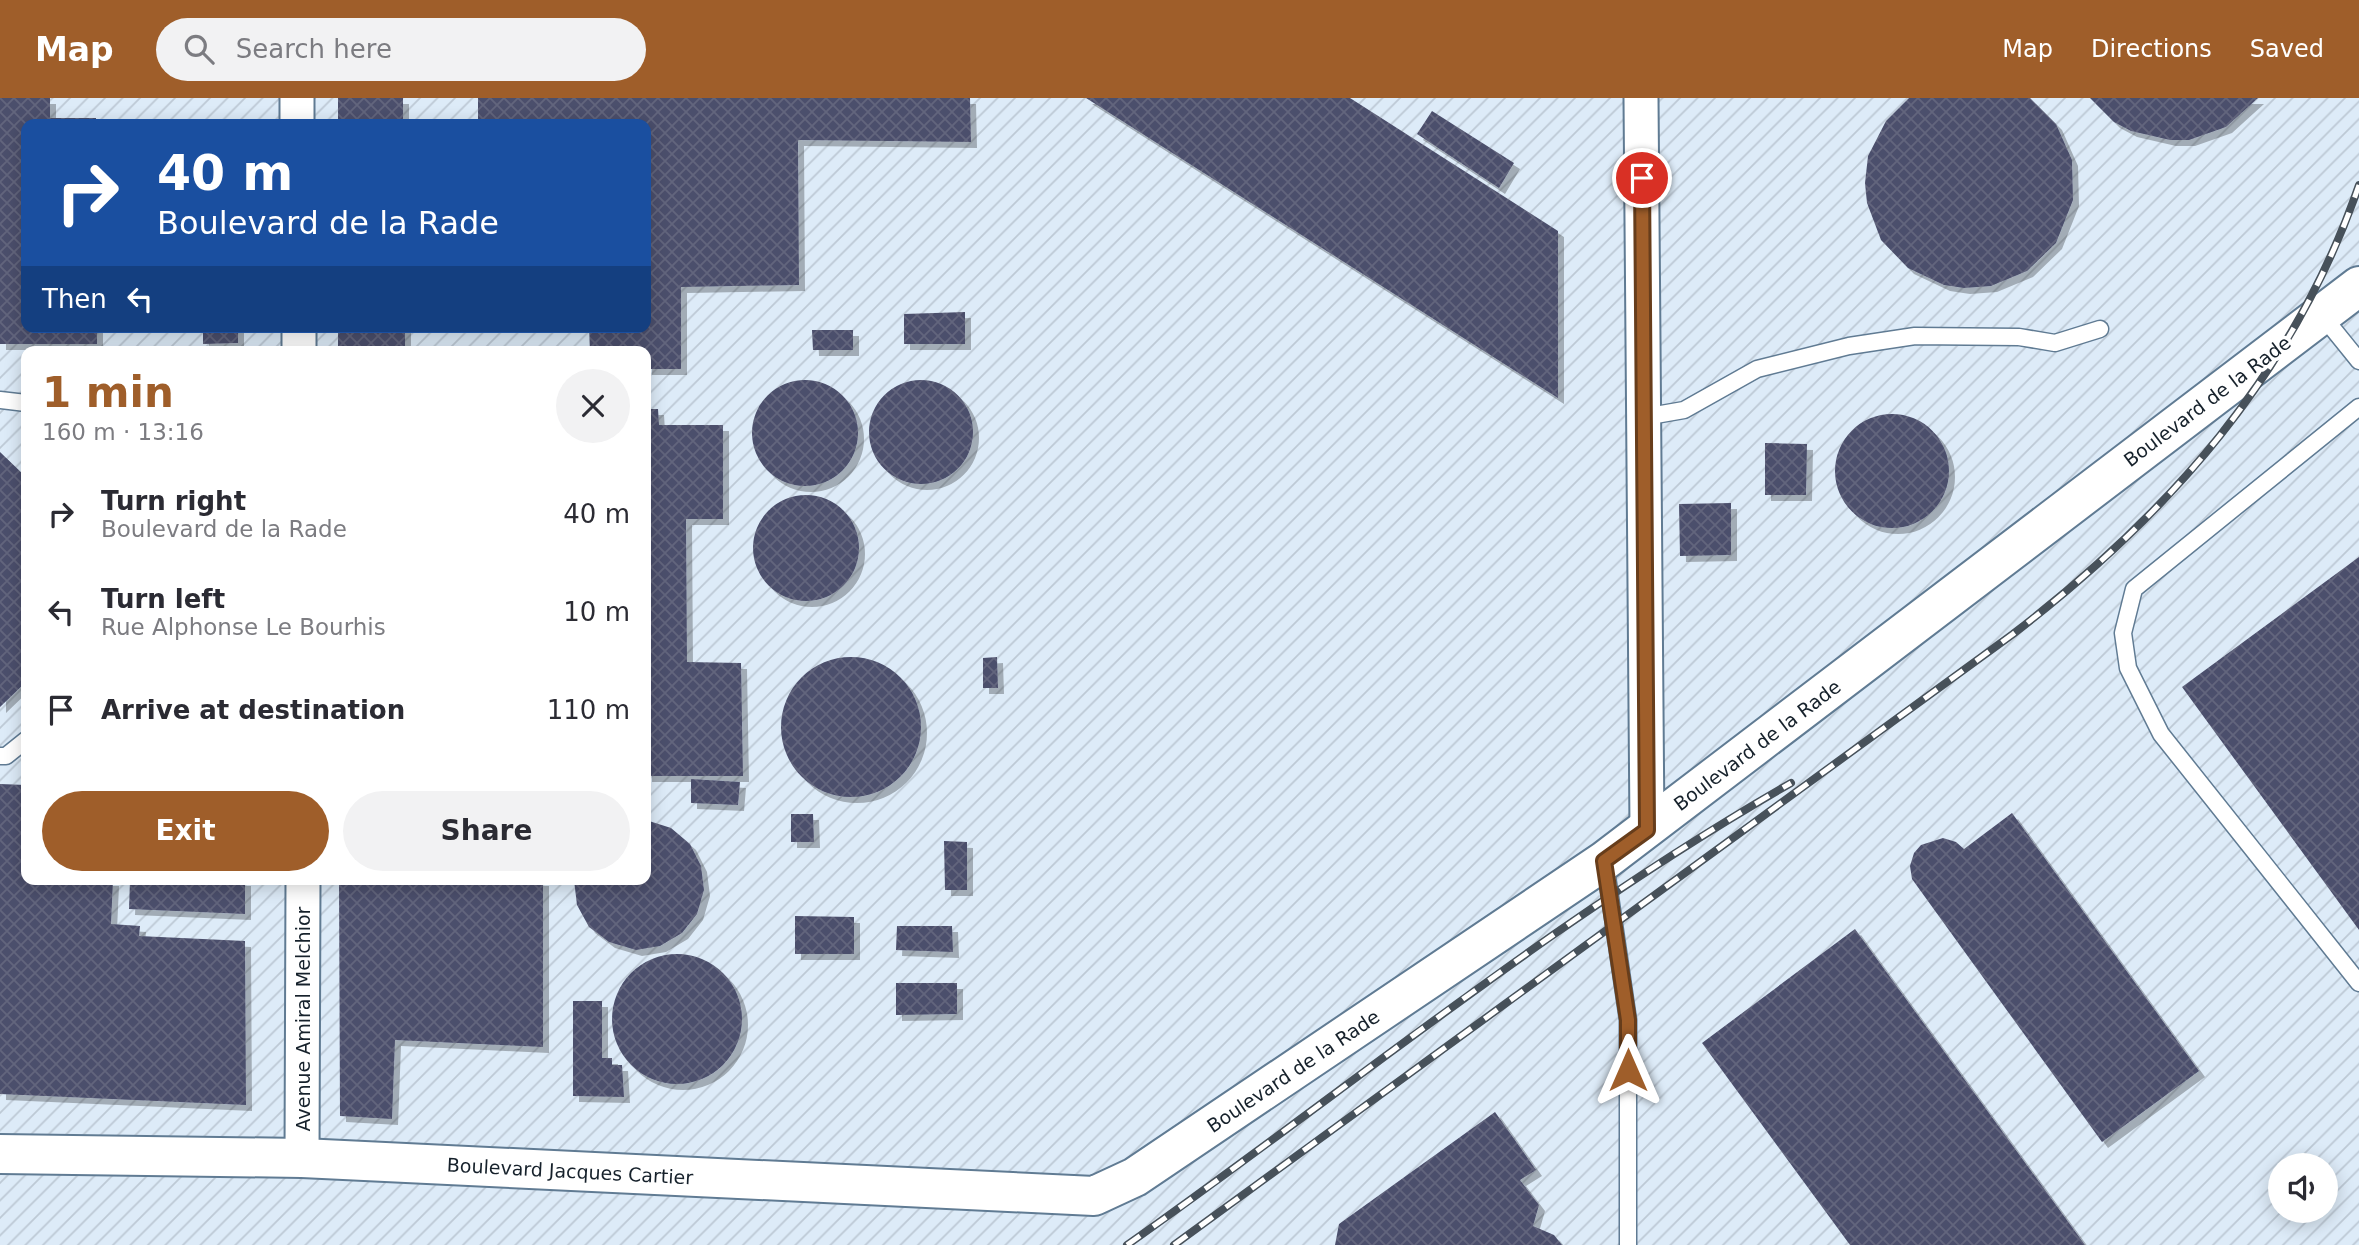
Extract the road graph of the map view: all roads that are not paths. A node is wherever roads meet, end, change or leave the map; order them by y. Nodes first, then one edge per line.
1 (297, 98) edge
2 (1641, 98) edge
3 (297, 119) edge
4 (2359, 286) edge
5 (2321, 314) junction
6 (2099, 329) dead end
7 (2359, 361) edge
8 (0, 400) edge
9 (21, 402) edge
10 (2359, 407) edge
11 (1644, 417) junction
12 (21, 744) edge
13 (0, 756) edge
14 (1647, 830) junction
15 (1604, 861) junction
16 (303, 885) edge
17 (2359, 983) edge
18 (0, 1154) edge
19 (302, 1158) junction
20 (1135, 1177) joint
21 (1628, 1245) edge

1 - 3 street
2 - 11 street
4 - 5 street, Boulevard de la Rade
5 - 7 lane
5 - 14 street, Boulevard de la Rade
6 - 11 lane
8 - 9 lane
10 - 17 lane
11 - 14 street
12 - 13 lane
14 - 15 street, Boulevard de la Rade
15 - 20 street, Boulevard de la Rade
15 - 21 lane
16 - 19 street, Avenue Amiral Melchior
18 - 19 street, Boulevard Jacques Cartier
19 - 20 street, Boulevard Jacques Cartier

